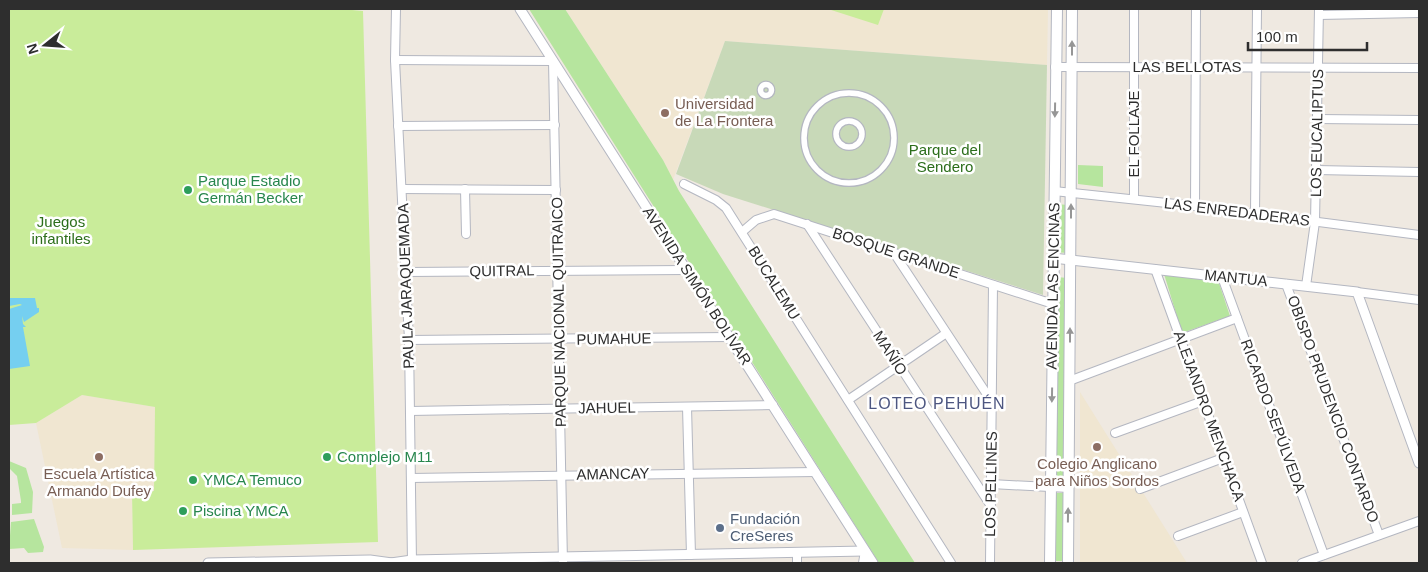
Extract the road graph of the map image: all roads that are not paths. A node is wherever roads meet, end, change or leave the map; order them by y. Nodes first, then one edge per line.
1 (396, 9) edge
2 (520, 9) edge
3 (1056, 9) edge
4 (1072, 9) edge
5 (1134, 9) edge
6 (1196, 9) edge
7 (1257, 9) edge
8 (1319, 12) edge
9 (1419, 13) edge
10 (395, 60) junction
11 (553, 61) junction
12 (1055, 67) junction
13 (1072, 67) junction
14 (1134, 67) junction
15 (1196, 68) junction
16 (1256, 68) junction
17 (1318, 68) junction
18 (1419, 68) edge
19 (1317, 119) junction
20 (1419, 120) edge
21 (855, 123) joint
22 (555, 125) junction
23 (398, 126) junction
24 (1316, 170) junction
25 (1419, 172) edge
26 (878, 174) joint
27 (684, 184) dead end
28 (402, 189) junction
29 (465, 189) junction
30 (556, 190) junction
31 (1054, 191) junction
32 (1071, 192) junction
33 (1134, 199) junction
34 (1195, 206) junction
35 (1255, 213) junction
36 (1316, 222) junction
37 (807, 224) junction
38 (742, 232) junction
39 (466, 234) dead end
40 (1419, 235) edge
41 (894, 253) junction
42 (1053, 258) junction
43 (1070, 260) junction
44 (1155, 269) junction
45 (558, 270) junction
46 (686, 270) junction
47 (407, 272) junction
48 (1222, 277) junction
49 (1286, 284) junction
50 (993, 285) junction
51 (1306, 286) junction
52 (1357, 292) junction
53 (1419, 300) edge
54 (1053, 304) junction
55 (1237, 318) junction
56 (946, 334) junction
57 (729, 337) junction
58 (409, 340) junction
59 (559, 340) junction
60 (1181, 340) junction
61 (898, 366) junction
62 (1069, 381) junction
63 (848, 400) junction
64 (1202, 401) junction
65 (992, 402) junction
66 (773, 405) junction
67 (687, 407) junction
68 (560, 408) junction
69 (410, 411) junction
70 (1115, 433) dead end
71 (1223, 458) junction
72 (1419, 463) edge
73 (815, 472) junction
74 (689, 473) junction
75 (562, 475) junction
76 (411, 478) junction
77 (991, 484) junction
78 (1051, 487) junction
79 (1069, 488) junction
80 (1140, 489) dead end
81 (990, 506) junction
82 (1243, 512) junction
83 (1419, 521) edge
84 (1379, 535) junction
85 (1178, 536) dead end
86 (866, 551) junction
87 (797, 552) junction
88 (691, 555) junction
89 (1324, 555) junction
90 (672, 559) edge
91 (563, 560) edge
92 (412, 561) edge
93 (364, 562) edge
94 (208, 563) edge
95 (391, 563) edge
96 (797, 563) edge
97 (863, 563) edge
98 (873, 563) edge
99 (951, 563) edge
100 (990, 563) edge
101 (1050, 563) edge
102 (1068, 563) edge
103 (1262, 563) edge
104 (1302, 563) edge

1 - 10 street, PAULA JARAQUEMADA
2 - 11 street, AVENIDA SIMÓN BOLÍVAR
3 - 12 main road, AVENIDA LAS ENCINAS
13 -> 4 main road, AVENIDA LAS ENCINAS
5 - 14 street, EL FOLLAJE
6 - 15 street
7 - 16 street
8 - 9 street
8 - 17 street, LOS EUCALIPTUS
10 - 11 street
10 - 23 street, PAULA JARAQUEMADA
11 - 22 street, PARQUE NACIONAL QUITRAICO
11 - 46 street, AVENIDA SIMÓN BOLÍVAR
12 - 13 street, LAS BELLOTAS
12 -> 31 main road, AVENIDA LAS ENCINAS
13 - 14 street, LAS BELLOTAS
13 - 32 main road, AVENIDA LAS ENCINAS
14 - 15 street, LAS BELLOTAS
14 - 33 street, EL FOLLAJE
15 - 16 street, LAS BELLOTAS
15 - 34 street
16 - 17 street, LAS BELLOTAS
16 - 35 street
17 - 18 street, LAS BELLOTAS
17 - 19 street, LOS EUCALIPTUS
19 - 20 street
19 - 24 street, LOS EUCALIPTUS
21 - 21 street
22 - 23 street
22 - 30 street, PARQUE NACIONAL QUITRAICO
23 - 28 street, PAULA JARAQUEMADA
24 - 25 street
24 - 36 street, LOS EUCALIPTUS
26 - 26 street
27 - 38 street, BUCALEMU
28 - 29 street
28 - 47 street, PAULA JARAQUEMADA
29 - 30 street
29 - 39 street
30 - 45 street, PARQUE NACIONAL QUITRAICO
31 - 32 street, LAS ENREDADERAS
31 - 42 main road, AVENIDA LAS ENCINAS
32 - 33 street, LAS ENREDADERAS
43 -> 32 main road, AVENIDA LAS ENCINAS
33 - 34 street, LAS ENREDADERAS
34 - 35 street, LAS ENREDADERAS
35 - 36 street, LAS ENREDADERAS
36 - 40 street, LAS ENREDADERAS
36 - 51 street, LOS EUCALIPTUS
37 - 38 street, BOSQUE GRANDE
37 - 41 street, BOSQUE GRANDE
37 - 61 street, MAÑÍO
38 - 63 street, BUCALEMU
41 - 50 street, BOSQUE GRANDE
41 - 56 street
42 - 43 street, MANTUA
42 - 54 main road, AVENIDA LAS ENCINAS
43 - 44 street, MANTUA
62 -> 43 main road, AVENIDA LAS ENCINAS
44 - 48 street, MANTUA
44 - 60 street, ALEJANDRO MENCHACA
45 - 46 street, QUITRAL
45 - 47 street, QUITRAL
45 - 59 street, PARQUE NACIONAL QUITRAICO
46 - 57 street, AVENIDA SIMÓN BOLÍVAR
47 - 58 street, PAULA JARAQUEMADA
48 - 49 street, MANTUA
48 - 55 street, RICARDO SEPÚLVEDA
49 - 51 street, MANTUA
49 - 84 street, OBISPO PRUDENCIO CONTARDO
50 - 54 street, BOSQUE GRANDE
50 - 65 street, LOS PELLINES
51 - 52 street, MANTUA
52 - 53 street, MANTUA
52 - 72 street
54 -> 78 main road, AVENIDA LAS ENCINAS
55 - 60 street
55 - 89 street, RICARDO SEPÚLVEDA
56 - 61 street
56 - 65 street
57 - 59 street, PUMAHUE
57 - 66 street, AVENIDA SIMÓN BOLÍVAR
58 - 59 street, PUMAHUE
58 - 69 street, PAULA JARAQUEMADA
59 - 68 street, PARQUE NACIONAL QUITRAICO
60 - 62 street
60 - 64 street, ALEJANDRO MENCHACA
61 - 63 street
61 - 81 street, MAÑÍO
62 - 79 main road, AVENIDA LAS ENCINAS
63 - 99 street, BUCALEMU
64 - 70 street
64 - 71 street, ALEJANDRO MENCHACA
65 - 77 street, LOS PELLINES
66 - 67 street, JAHUEL
66 - 73 street, AVENIDA SIMÓN BOLÍVAR
67 - 68 street, JAHUEL
67 - 74 street
68 - 69 street, JAHUEL
68 - 75 street, PARQUE NACIONAL QUITRAICO
69 - 76 street, PAULA JARAQUEMADA
71 - 80 street
71 - 82 street, ALEJANDRO MENCHACA
73 - 74 street, AMANCAY
73 - 86 street, AVENIDA SIMÓN BOLÍVAR
74 - 75 street, AMANCAY
74 - 88 street
75 - 76 street, AMANCAY
75 - 91 street, PARQUE NACIONAL QUITRAICO
76 - 92 street, PAULA JARAQUEMADA
77 - 78 street
77 - 81 street, LOS PELLINES
78 - 79 street
78 - 101 main road, AVENIDA LAS ENCINAS
102 -> 79 main road, AVENIDA LAS ENCINAS
81 - 100 street, LOS PELLINES
82 - 85 street
82 - 103 street, ALEJANDRO MENCHACA
83 - 84 street
84 - 89 street
86 - 87 street
86 - 97 street
86 - 98 street, AVENIDA SIMÓN BOLÍVAR
87 - 88 street
87 - 96 street
88 - 90 street
89 - 104 street
90 - 91 street
91 - 92 street
92 - 95 street
93 - 94 street
93 - 95 street

